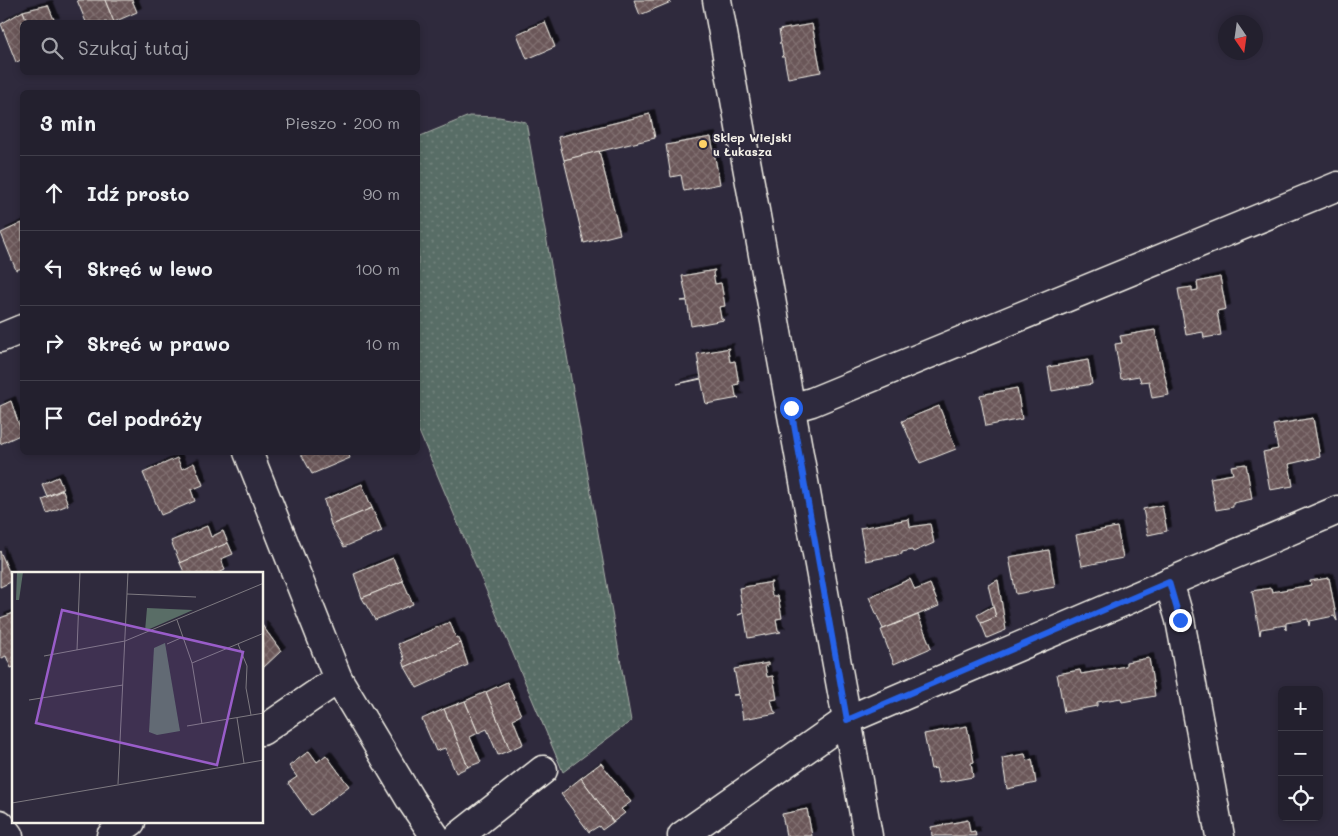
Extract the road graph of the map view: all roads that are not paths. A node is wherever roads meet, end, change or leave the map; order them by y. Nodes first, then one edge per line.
1 (717, 0) edge
2 (1338, 186) edge
3 (20, 330) edge
4 (0, 338) edge
5 (791, 408) junction
6 (249, 455) edge
7 (1338, 510) edge
8 (1169, 582) junction
9 (338, 679) junction
10 (847, 720) junction
11 (264, 731) edge
12 (543, 770) dead end
13 (0, 824) edge
14 (128, 824) edge
15 (9, 836) edge
16 (111, 836) edge
17 (435, 836) edge
18 (459, 836) edge
19 (682, 836) edge
20 (868, 836) edge
21 (1220, 836) edge

1 - 5 street
2 - 5 street
3 - 4 street
5 - 10 street
6 - 9 street
7 - 8 street
8 - 10 street
8 - 21 street
9 - 11 street
9 - 17 street
10 - 19 street
10 - 20 street
12 - 18 street
13 - 15 street
14 - 16 street

